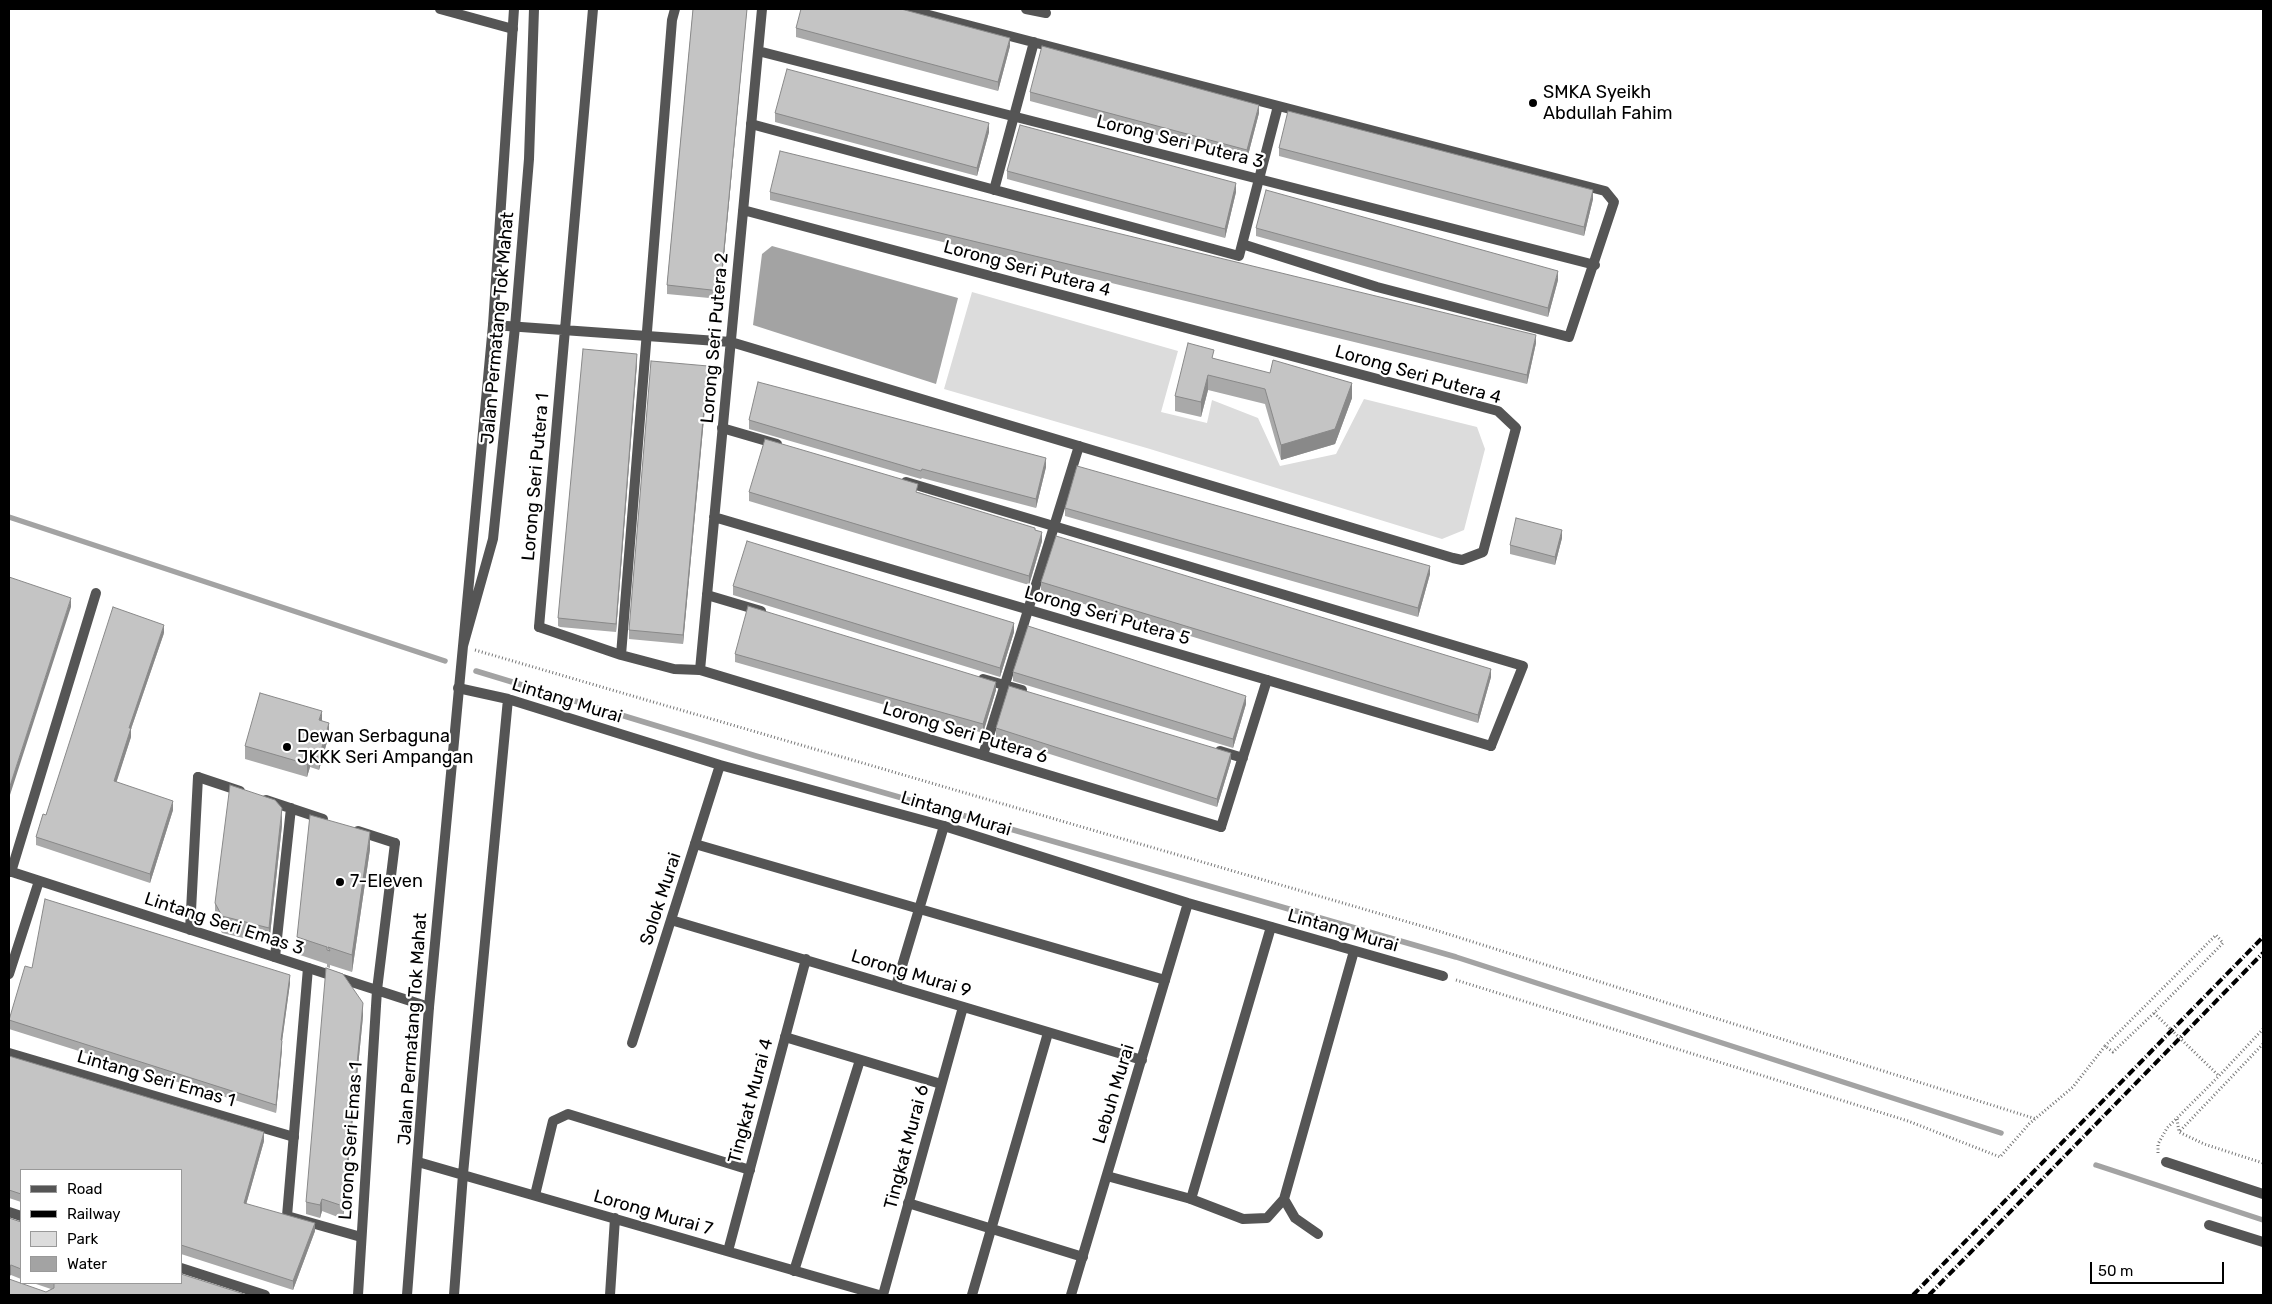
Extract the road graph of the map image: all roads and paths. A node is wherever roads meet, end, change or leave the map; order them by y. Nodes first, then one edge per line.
1 (440, 9) edge
2 (514, 9) edge
3 (534, 9) edge
4 (592, 9) edge
5 (675, 9) edge
6 (762, 9) edge
7 (906, 9) edge
8 (1026, 9) edge
9 (1046, 13) dead end
10 (513, 29) junction
11 (1034, 42) junction
12 (758, 51) junction
13 (1278, 106) junction
14 (1014, 116) junction
15 (751, 124) junction
16 (1259, 179) junction
17 (994, 190) junction
18 (743, 210) junction
19 (1242, 244) junction
20 (1594, 265) junction
21 (493, 326) junction
22 (515, 328) junction
23 (566, 331) junction
24 (647, 336) junction
25 (731, 342) junction
26 (722, 428) junction
27 (1079, 446) junction
28 (789, 448) edge
29 (893, 478) edge
30 (714, 517) junction
31 (1053, 525) junction
32 (96, 593) dead end
33 (707, 595) junction
34 (1028, 609) junction
35 (772, 614) edge
36 (539, 627) joint
37 (463, 646) junction
38 (621, 655) junction
39 (700, 670) junction
40 (976, 677) edge
41 (1267, 680) junction
42 (1004, 685) junction
43 (458, 688) junction
44 (1033, 694) edge
45 (508, 699) junction
46 (1214, 749) edge
47 (982, 755) junction
48 (1243, 758) junction
49 (720, 765) junction
50 (291, 808) junction
51 (334, 823) edge
52 (944, 826) junction
53 (352, 829) edge
54 (695, 844) junction
55 (10, 871) edge
56 (39, 881) junction
57 (1188, 903) junction
58 (919, 908) junction
59 (671, 920) junction
60 (1271, 927) junction
61 (190, 930) junction
62 (1354, 951) junction
63 (275, 957) junction
64 (806, 959) junction
65 (308, 968) junction
66 (9, 974) edge
67 (1443, 976) joint
68 (1165, 980) junction
69 (896, 986) junction
70 (378, 990) junction
71 (429, 1007) junction
72 (963, 1007) junction
73 (2154, 1013) junction
74 (2263, 1029) edge
75 (1048, 1033) junction
76 (785, 1037) junction
77 (632, 1043) dead end
78 (2263, 1044) edge
79 (2105, 1046) junction
80 (9, 1053) edge
81 (860, 1060) junction
82 (1142, 1060) junction
83 (2219, 1076) junction
84 (941, 1084) junction
85 (2176, 1118) junction
86 (2036, 1119) junction
87 (2179, 1132) junction
88 (294, 1137) junction
89 (418, 1162) junction
90 (2166, 1162) joint
91 (2263, 1163) edge
92 (750, 1170) junction
93 (463, 1174) junction
94 (1107, 1176) junction
95 (2263, 1194) edge
96 (535, 1195) junction
97 (1190, 1199) junction
98 (1284, 1199) junction
99 (908, 1203) junction
100 (615, 1218) junction
101 (2209, 1225) dead end
102 (991, 1228) junction
103 (1318, 1234) dead end
104 (361, 1237) junction
105 (2263, 1242) edge
106 (728, 1251) junction
107 (1083, 1256) junction
108 (182, 1268) edge
109 (794, 1271) junction
110 (265, 1295) edge
111 (358, 1295) edge
112 (407, 1295) edge
113 (454, 1295) edge
114 (610, 1295) edge
115 (881, 1295) edge
116 (972, 1295) edge
117 (1072, 1295) edge

1 - 10 street
2 - 10 street, Jalan Permatang Tok Mahat
3 - 22 street, Jalan Permatang Tok Mahat
4 - 23 street, Lorong Seri Putera 1
5 - 24 street
6 - 12 street, Lorong Seri Putera 2
7 - 11 street
8 - 9 street
10 - 21 street, Jalan Permatang Tok Mahat
11 - 13 street
11 - 14 street
12 - 14 street, Lorong Seri Putera 3
12 - 15 street, Lorong Seri Putera 2
13 - 16 street
13 - 20 street
14 - 16 street, Lorong Seri Putera 3
14 - 17 street
15 - 17 street
15 - 18 street, Lorong Seri Putera 2
16 - 19 street
16 - 20 street, Lorong Seri Putera 3
17 - 19 street
18 - 25 street, Lorong Seri Putera 2
18 - 27 street, Lorong Seri Putera 4
19 - 20 street
21 - 22 street, Lorong Seri Putera 4
21 - 37 street, Jalan Permatang Tok Mahat
22 - 23 street, Lorong Seri Putera 4
22 - 37 street, Jalan Permatang Tok Mahat
23 - 24 street, Lorong Seri Putera 4
23 - 36 street, Lorong Seri Putera 1
24 - 25 street, Lorong Seri Putera 4
24 - 38 street
25 - 26 street, Lorong Seri Putera 2
25 - 27 street, Lorong Seri Putera 4
26 - 28 street
26 - 30 street, Lorong Seri Putera 2
27 - 31 street
29 - 31 street
30 - 33 street, Lorong Seri Putera 2
30 - 34 street, Lorong Seri Putera 5
31 - 34 street
31 - 41 street, Lorong Seri Putera 5
32 - 55 street
33 - 35 street
33 - 39 street, Lorong Seri Putera 2
34 - 41 street, Lorong Seri Putera 5
34 - 42 street
36 - 38 street, Lorong Seri Putera 6
37 - 43 street, Jalan Permatang Tok Mahat
37 - 86 path
38 - 39 street, Lorong Seri Putera 6
39 - 47 street, Lorong Seri Putera 6
40 - 42 street
41 - 48 street
42 - 44 street
42 - 47 street
43 - 45 street, Lintang Murai
43 - 71 street, Jalan Permatang Tok Mahat
45 - 49 street, Lintang Murai
45 - 93 street
46 - 48 street
47 - 48 street, Lorong Seri Putera 6
49 - 52 street, Lintang Murai
49 - 54 street, Solok Murai
50 - 51 street
50 - 61 street
50 - 63 street
52 - 57 street, Lintang Murai
52 - 58 street
53 - 70 street, Lorong Seri Emas 1
54 - 58 street
54 - 59 street, Solok Murai
55 - 56 street, Lintang Seri Emas 3
56 - 61 street, Lintang Seri Emas 3
56 - 66 street
57 - 60 street, Lintang Murai
57 - 68 street, Lebuh Murai
58 - 68 street
58 - 69 street
59 - 64 street, Lorong Murai 9
59 - 77 street, Solok Murai
60 - 62 street, Lintang Murai
60 - 97 street
61 - 63 street, Lintang Seri Emas 3
62 - 67 street, Lintang Murai
62 - 98 street
63 - 65 street, Lintang Seri Emas 3
64 - 69 street, Lorong Murai 9
64 - 76 street, Tingkat Murai 4
65 - 70 street, Lintang Seri Emas 3
65 - 88 street
67 - 86 path
68 - 82 street, Lebuh Murai
69 - 72 street, Lorong Murai 9
70 - 71 street, Lintang Seri Emas 3
70 - 104 street, Lorong Seri Emas 1
71 - 89 street, Jalan Permatang Tok Mahat
72 - 75 street, Lorong Murai 9
72 - 84 street, Tingkat Murai 6
73 - 79 path
73 - 79 path, bridge
73 - 83 path, bridge
74 - 83 path, bridge
75 - 82 street, Lorong Murai 9
75 - 102 street
76 - 81 street
76 - 92 street, Tingkat Murai 4
78 - 87 path
79 - 86 path
80 - 88 street, Lintang Seri Emas 1
81 - 84 street
81 - 109 street
82 - 94 street, Lebuh Murai
83 - 85 path
84 - 99 street, Tingkat Murai 6
85 - 87 path
85 - 90 path
87 - 91 path
88 - 104 street
89 - 93 street, Lorong Murai 7
89 - 112 street, Jalan Permatang Tok Mahat
90 - 95 street
92 - 96 street
92 - 106 street, Tingkat Murai 4
93 - 96 street, Lorong Murai 7
93 - 113 street
94 - 97 street
94 - 107 street, Lebuh Murai
96 - 100 street, Lorong Murai 7
97 - 98 street
98 - 103 street
99 - 102 street
99 - 115 street, Tingkat Murai 6
100 - 106 street, Lorong Murai 7
100 - 114 street
101 - 105 street
102 - 107 street
102 - 116 street
104 - 111 street, Lorong Seri Emas 1
106 - 109 street, Lorong Murai 7
107 - 117 street, Lebuh Murai
108 - 110 street
109 - 115 street, Lorong Murai 7

